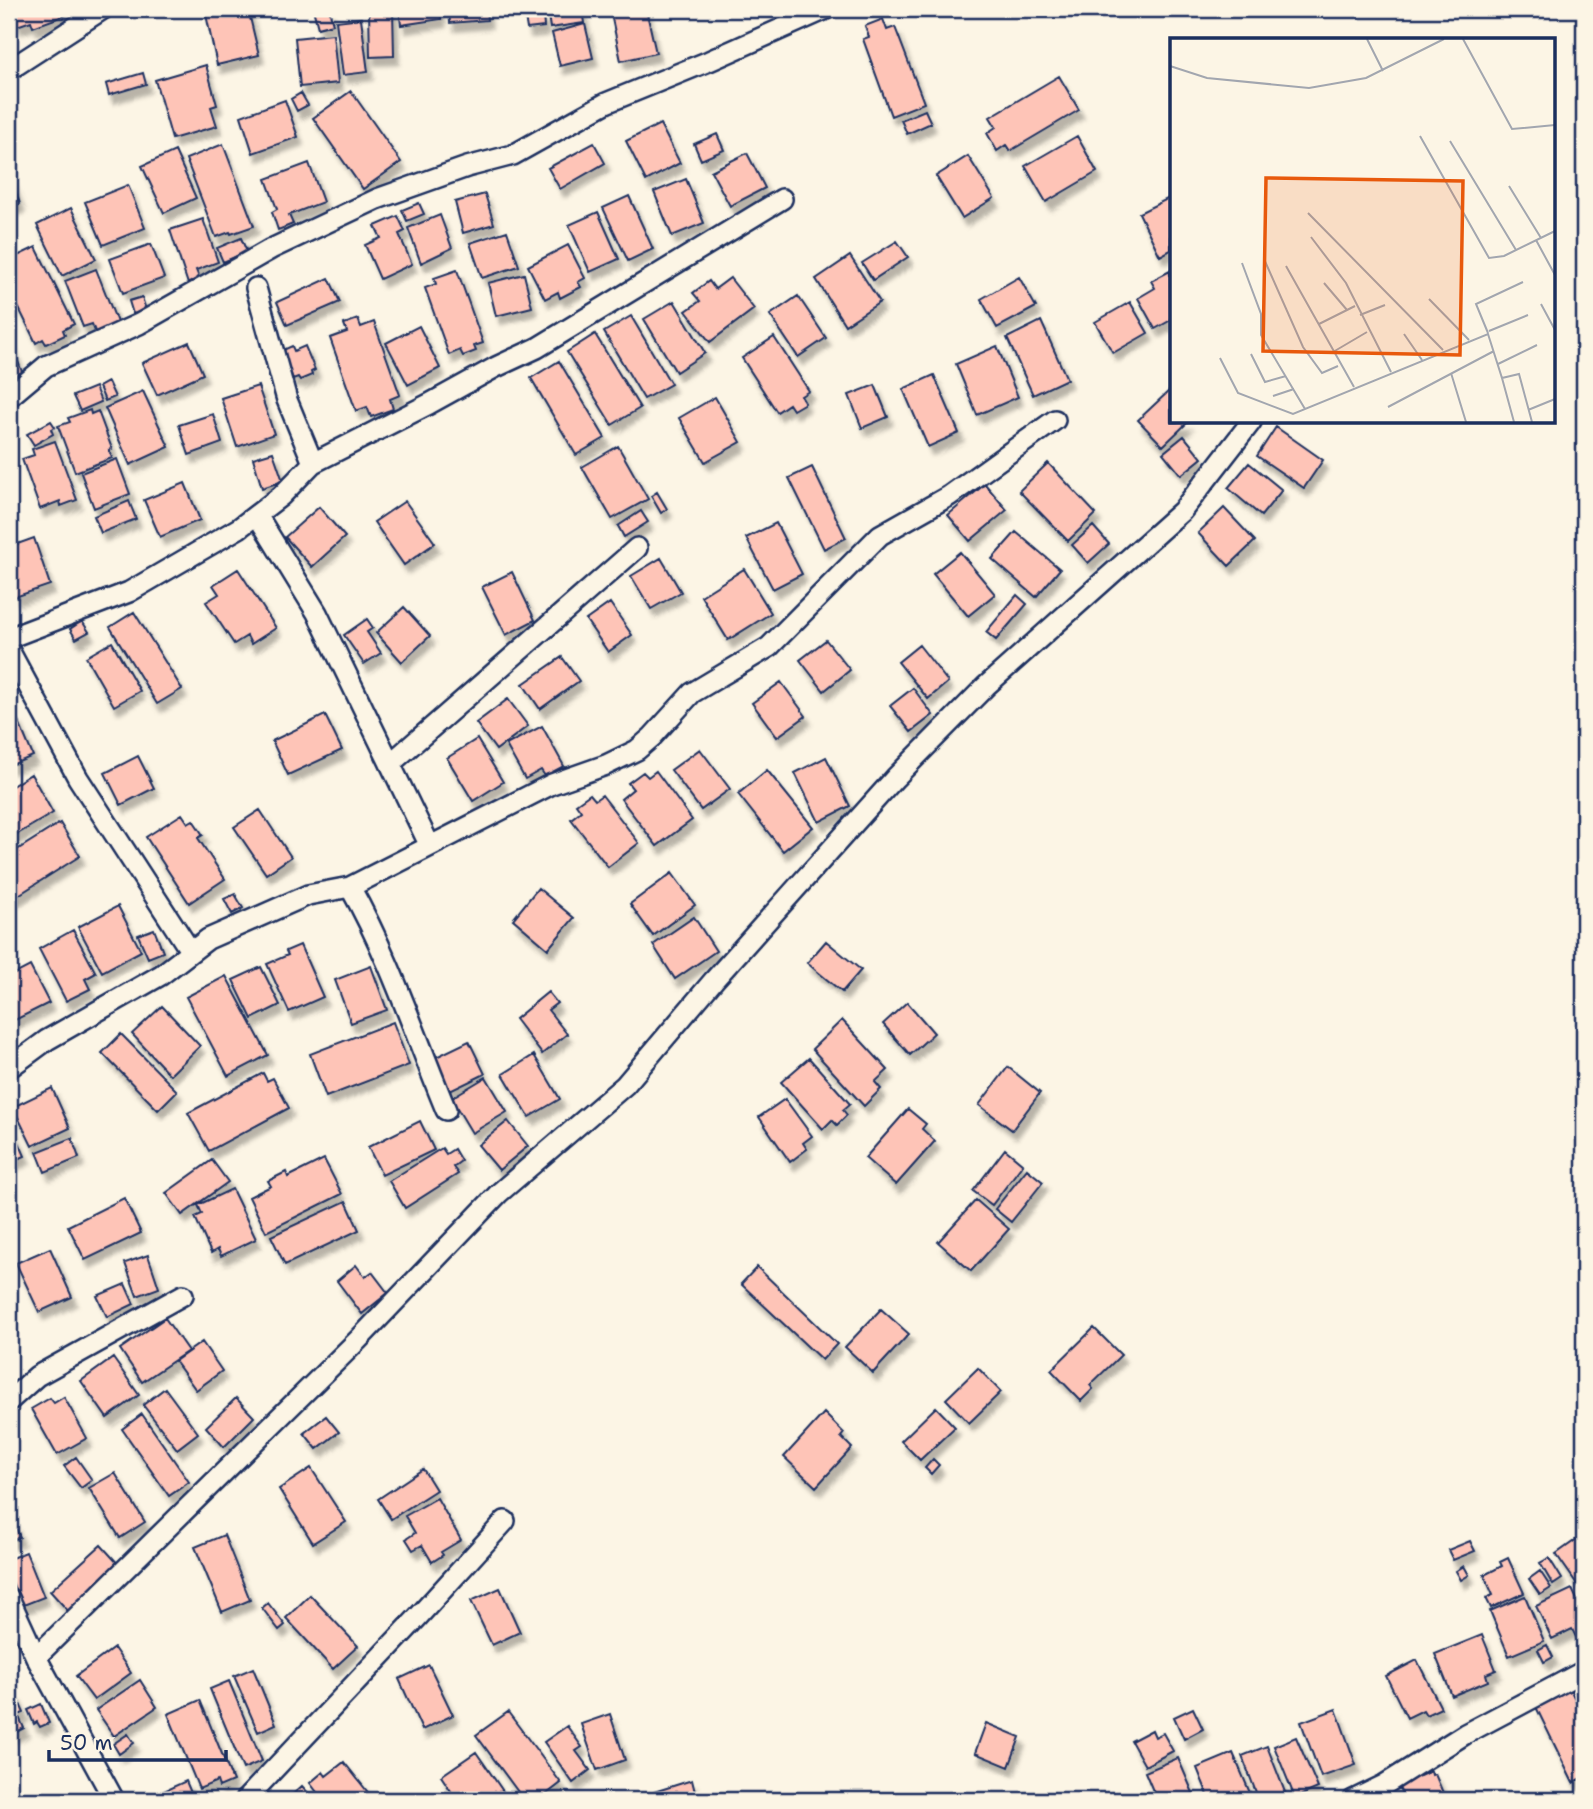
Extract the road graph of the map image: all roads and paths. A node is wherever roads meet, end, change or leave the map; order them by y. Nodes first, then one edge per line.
1 (103, 9) edge
2 (826, 9) edge
3 (9, 70) edge
4 (782, 200) dead end
5 (256, 288) dead end
6 (9, 397) edge
7 (1055, 420) dead end
8 (1249, 424) edge
9 (313, 463) junction
10 (257, 515) junction
11 (637, 548) dead end
12 (9, 638) edge
13 (9, 650) edge
14 (390, 764) junction
15 (430, 846) junction
16 (350, 887) junction
17 (191, 952) junction
18 (9, 1068) edge
19 (446, 1110) dead end
20 (183, 1295) dead end
21 (9, 1401) edge
22 (505, 1521) dead end
23 (9, 1598) edge
24 (36, 1657) junction
25 (1584, 1671) edge
26 (114, 1800) edge
27 (245, 1800) edge
28 (1353, 1800) edge

1 - 3 street
2 - 6 street
4 - 9 street
5 - 9 street
7 - 15 street
8 - 24 street
9 - 10 street
10 - 12 street
10 - 14 street
11 - 14 street
13 - 17 street
14 - 15 street
15 - 16 street
16 - 17 street
16 - 19 street
17 - 18 street
20 - 21 street
22 - 27 street
23 - 24 street
24 - 26 street
25 - 28 street

